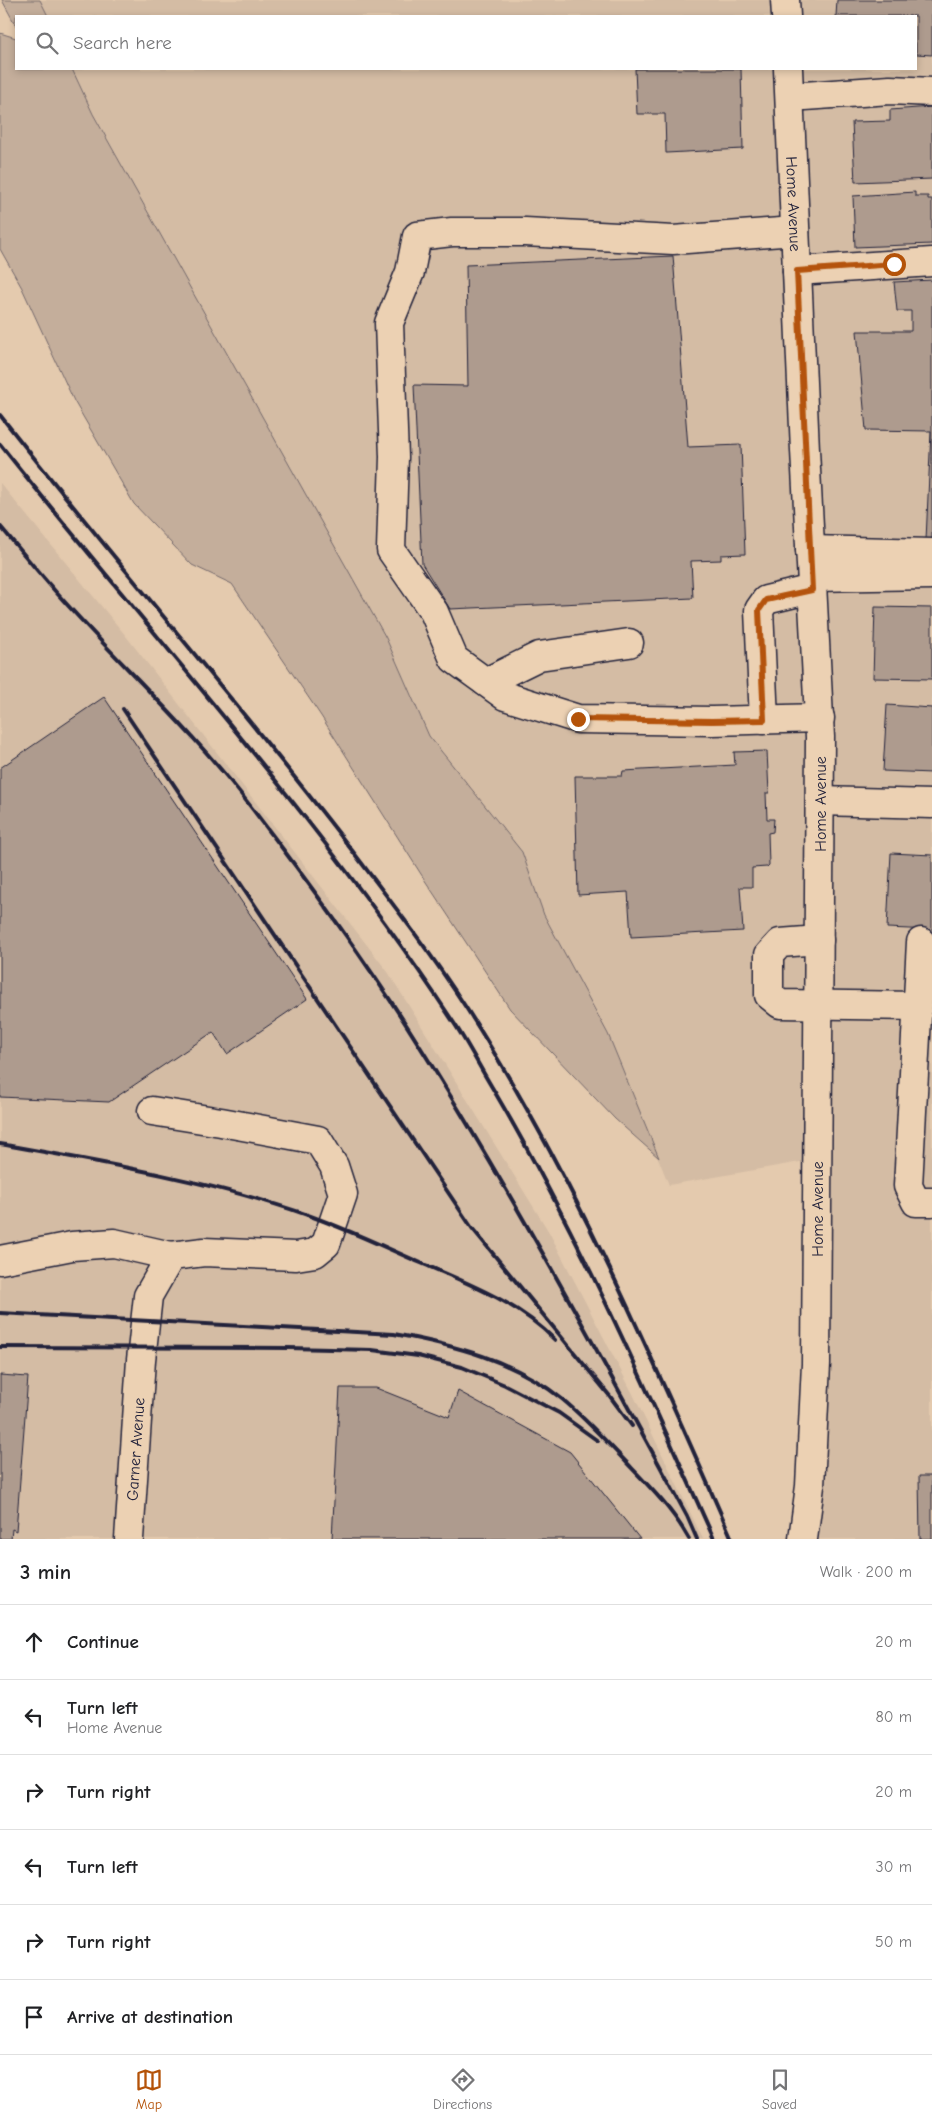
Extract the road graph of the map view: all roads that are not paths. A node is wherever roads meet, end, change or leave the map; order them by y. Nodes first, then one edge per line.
1 (785, 0) edge
2 (786, 15) edge
3 (788, 70) edge
4 (932, 92) edge
5 (790, 97) junction
6 (795, 231) junction
7 (932, 262) edge
8 (797, 271) junction
9 (932, 553) edge
10 (811, 572) junction
11 (932, 576) edge
12 (629, 643) dead end
13 (486, 682) junction
14 (820, 718) junction
15 (764, 720) junction
16 (820, 801) junction
17 (932, 804) edge
18 (819, 940) junction
19 (921, 942) dead end
20 (819, 1005) junction
21 (918, 1006) junction
22 (152, 1111) dead end
23 (932, 1202) edge
24 (171, 1256) junction
25 (0, 1260) edge
26 (804, 1534) edge
27 (129, 1539) edge

1 - 2 street
3 - 5 street, Home Avenue
4 - 5 street
5 - 6 street, Home Avenue
6 - 8 street, Home Avenue
6 - 13 street
7 - 8 street
8 - 10 street, Home Avenue
9 - 10 street
10 - 11 street
10 - 14 street, Home Avenue
10 - 15 street
12 - 13 street
13 - 15 street
14 - 15 street
14 - 16 street, Home Avenue
16 - 17 street
16 - 18 street, Home Avenue
18 - 20 street, Home Avenue
18 - 20 street
19 - 21 street
20 - 21 street
20 - 26 street, Home Avenue
21 - 23 street
22 - 24 street
24 - 25 street
24 - 27 street, Garner Avenue

